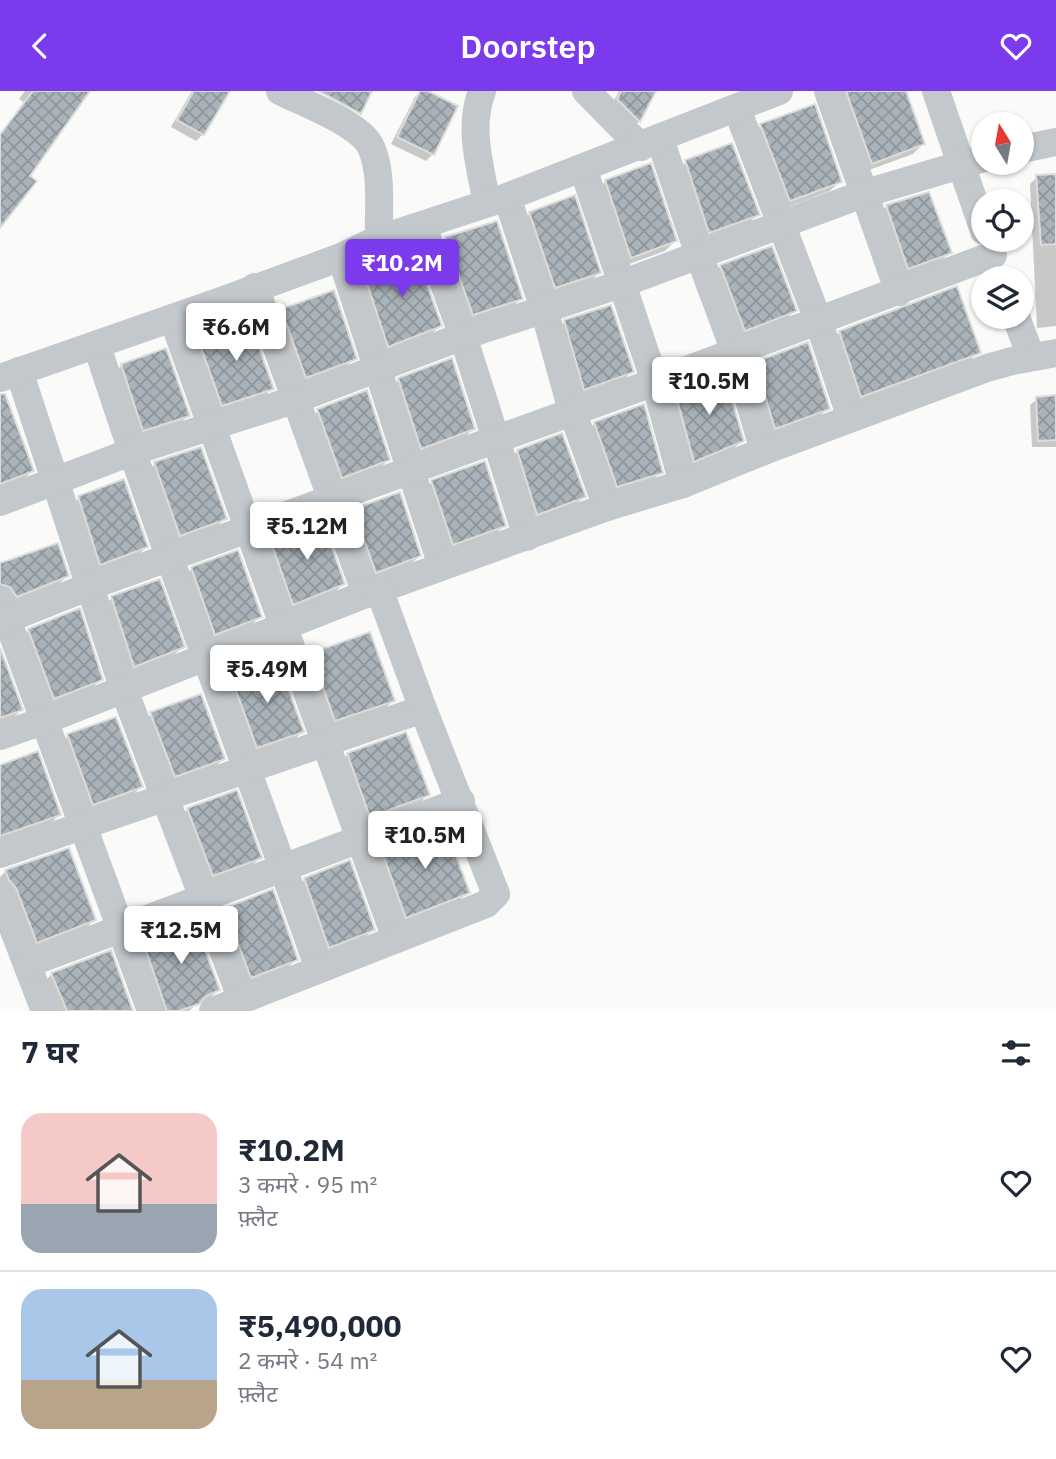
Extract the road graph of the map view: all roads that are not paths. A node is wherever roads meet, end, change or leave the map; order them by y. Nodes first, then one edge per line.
1 (280, 91) edge
2 (482, 91) edge
3 (586, 91) edge
4 (779, 91) edge
5 (828, 91) edge
6 (936, 91) edge
7 (737, 109) junction
8 (1056, 142) edge
9 (650, 143) junction
10 (1034, 147) edge
11 (971, 159) edge
12 (971, 161) edge
13 (583, 168) junction
14 (863, 194) junction
15 (497, 200) junction
16 (423, 226) junction
17 (780, 226) junction
18 (379, 239) junction
19 (989, 252) edge
20 (699, 255) junction
21 (341, 257) junction
22 (621, 284) junction
23 (255, 287) junction
24 (899, 292) junction
25 (544, 309) junction
26 (173, 319) junction
27 (818, 322) junction
28 (1025, 329) edge
29 (463, 336) junction
30 (97, 346) junction
31 (735, 352) junction
32 (1044, 355) edge
33 (377, 369) junction
34 (9, 375) edge
35 (655, 382) junction
36 (297, 399) junction
37 (572, 411) junction
38 (850, 418) junction
39 (213, 424) junction
40 (496, 439) junction
41 (764, 451) junction
42 (131, 452) junction
43 (410, 471) junction
44 (55, 481) junction
45 (683, 484) junction
46 (330, 500) junction
47 (0, 502) edge
48 (607, 507) junction
49 (249, 530) junction
50 (527, 537) junction
51 (169, 559) junction
52 (442, 566) junction
53 (90, 586) junction
54 (372, 592) junction
55 (2, 614) edge
56 (284, 626) junction
57 (207, 658) junction
58 (124, 690) junction
59 (423, 709) junction
60 (43, 722) junction
61 (0, 736) edge
62 (327, 742) junction
63 (247, 769) junction
64 (165, 798) junction
65 (461, 801) junction
66 (83, 825) junction
67 (361, 839) junction
68 (0, 854) edge
69 (283, 868) junction
70 (0, 894) edge
71 (202, 898) junction
72 (121, 929) junction
73 (396, 939) junction
74 (27, 964) junction
75 (319, 969) junction
76 (242, 1000) junction
77 (45, 1011) edge
78 (151, 1011) edge
79 (213, 1011) edge

1 - 18 street
2 - 15 street
3 - 9 street
4 - 7 street
5 - 14 street
6 - 11 street
7 - 9 street
7 - 17 street
8 - 10 street
9 - 13 street
9 - 20 street
12 - 14 street
13 - 15 street
13 - 22 street
14 - 17 street
14 - 24 street
15 - 16 street
15 - 25 street
16 - 18 street
16 - 29 street
17 - 20 street
17 - 27 street
18 - 21 street
19 - 24 street
20 - 22 street
20 - 31 street
21 - 23 street
21 - 33 street
22 - 25 street
22 - 35 street
23 - 26 street
23 - 36 street
24 - 27 street
25 - 29 street
25 - 37 street
26 - 30 street
26 - 39 street
27 - 31 street
27 - 38 street
28 - 32 street
29 - 33 street
29 - 40 street
30 - 34 street
30 - 42 street
31 - 35 street
31 - 41 street
32 - 38 street
33 - 36 street
33 - 43 street
34 - 44 street
35 - 37 street
35 - 45 street
36 - 39 street
36 - 46 street
37 - 40 street
37 - 48 street
38 - 41 street
39 - 42 street
39 - 49 street
40 - 43 street
40 - 50 street
41 - 45 street
42 - 44 street
42 - 51 street
43 - 46 street
43 - 52 street
44 - 47 street
44 - 53 street
45 - 48 street
46 - 49 street
46 - 54 street
48 - 50 street
49 - 51 street
49 - 56 street
50 - 52 street
51 - 53 street
51 - 57 street
52 - 54 street
53 - 55 street
53 - 58 street
54 - 56 street
54 - 59 street
55 - 60 street
56 - 57 street
56 - 62 street
57 - 58 street
57 - 63 street
58 - 60 street
58 - 64 street
59 - 62 street
59 - 65 street
60 - 61 street
60 - 66 street
62 - 63 street
62 - 67 street
63 - 64 street
63 - 69 street
64 - 66 street
64 - 71 street
65 - 67 street
65 - 73 street
66 - 68 street
66 - 72 street
67 - 69 street
67 - 73 street
69 - 71 street
69 - 75 street
70 - 74 street
71 - 72 street
71 - 76 street
72 - 74 street
72 - 78 street
73 - 75 street
74 - 77 street
75 - 76 street
76 - 79 street

